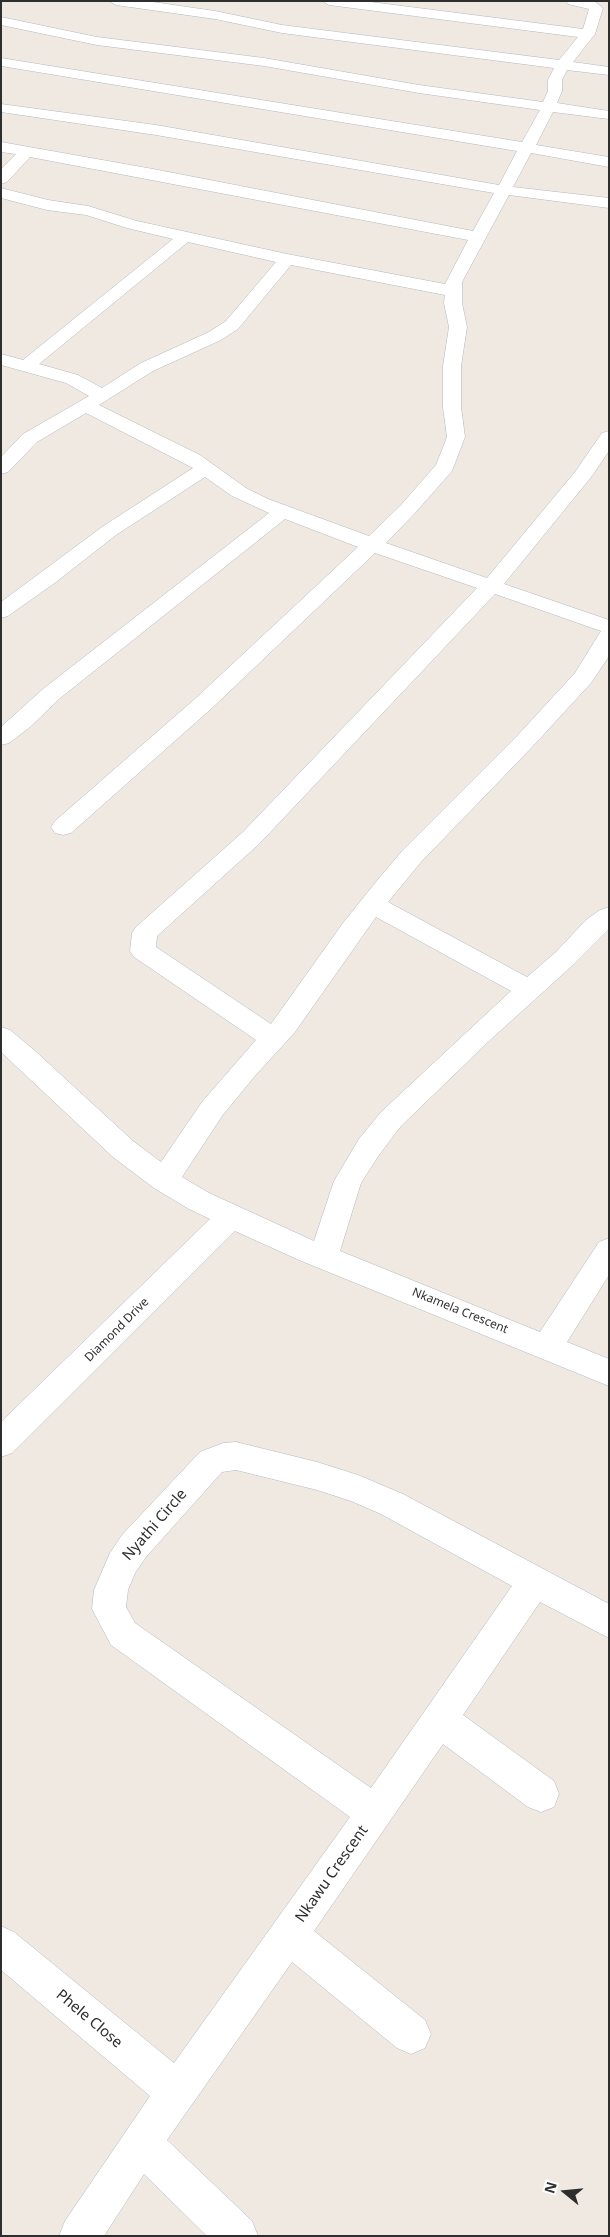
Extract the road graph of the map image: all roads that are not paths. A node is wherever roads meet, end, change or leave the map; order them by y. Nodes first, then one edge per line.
1 (116, 1) edge
2 (329, 1) edge
3 (573, 1) edge
4 (215, 15) junction
5 (1, 21) edge
6 (199, 27) dead end
7 (588, 34) junction
8 (185, 38) dead end
9 (166, 56) junction
10 (1, 62) edge
11 (562, 66) junction
12 (149, 71) dead end
13 (609, 72) edge
14 (133, 82) junction
15 (1, 108) edge
16 (548, 108) junction
17 (609, 115) edge
18 (1, 147) edge
19 (526, 148) junction
20 (26, 152) junction
21 (609, 162) edge
22 (1, 179) edge
23 (503, 190) junction
24 (1, 193) edge
25 (609, 203) edge
26 (186, 236) junction
27 (477, 238) junction
28 (287, 259) junction
29 (453, 290) junction
30 (1, 359) edge
31 (26, 366) junction
32 (94, 401) junction
33 (609, 437) edge
34 (1, 468) edge
35 (205, 468) junction
36 (283, 512) junction
37 (373, 545) junction
38 (492, 585) junction
39 (1, 612) edge
40 (609, 627) edge
41 (609, 636) edge
42 (1, 738) edge
43 (63, 827) dead end
44 (372, 904) junction
45 (609, 916) edge
46 (530, 990) junction
47 (1, 1037) edge
48 (274, 1039) junction
49 (164, 1180) junction
50 (232, 1216) junction
51 (609, 1250) edge
52 (316, 1254) junction
53 (547, 1347) junction
54 (609, 1372) edge
55 (1, 1442) edge
56 (535, 1581) junction
57 (609, 1622) edge
58 (440, 1720) junction
59 (541, 1794) dead end
60 (375, 1813) junction
61 (289, 1935) junction
62 (1, 1945) edge
63 (411, 2034) dead end
64 (177, 2092) junction
65 (141, 2143) junction
66 (80, 2236) edge
67 (236, 2236) edge

1 - 4 street
2 - 7 street
3 - 7 street
4 - 6 street
4 - 11 street
5 - 9 street
7 - 11 street
8 - 9 street
9 - 16 street
10 - 14 street
11 - 13 street
11 - 16 street
12 - 14 street
14 - 19 street
15 - 23 street
16 - 17 street
16 - 19 street
18 - 20 street
19 - 21 street
19 - 23 street
20 - 22 street
20 - 27 street
23 - 25 street
23 - 27 street
24 - 26 street
26 - 28 street
26 - 31 street
27 - 29 street
28 - 29 street
28 - 32 street
29 - 37 street
30 - 31 street
31 - 32 street
32 - 34 street
32 - 35 street
33 - 38 street
35 - 36 street
35 - 39 street
36 - 37 street
36 - 42 street
37 - 38 street
37 - 43 street
38 - 40 street
38 - 48 street
41 - 44 street
44 - 46 street
44 - 48 street
45 - 46 street
46 - 52 street
47 - 49 street, Nkamela Crescent
48 - 49 street
49 - 50 street, Nkamela Crescent
50 - 52 street, Nkamela Crescent
50 - 55 street, Diamond Drive
51 - 53 street
52 - 53 street, Nkamela Crescent
53 - 54 street, Nkamela Crescent
56 - 57 street
56 - 58 street, Nkawu Crescent
56 - 60 street, Nyathi Circle
58 - 59 street
58 - 60 street, Nkawu Crescent
60 - 61 street, Nkawu Crescent
61 - 63 street
61 - 64 street, Nkawu Crescent
62 - 64 street, Phele Close
64 - 65 street, Nkawu Crescent
65 - 66 street, Nkawu Crescent
65 - 67 street

